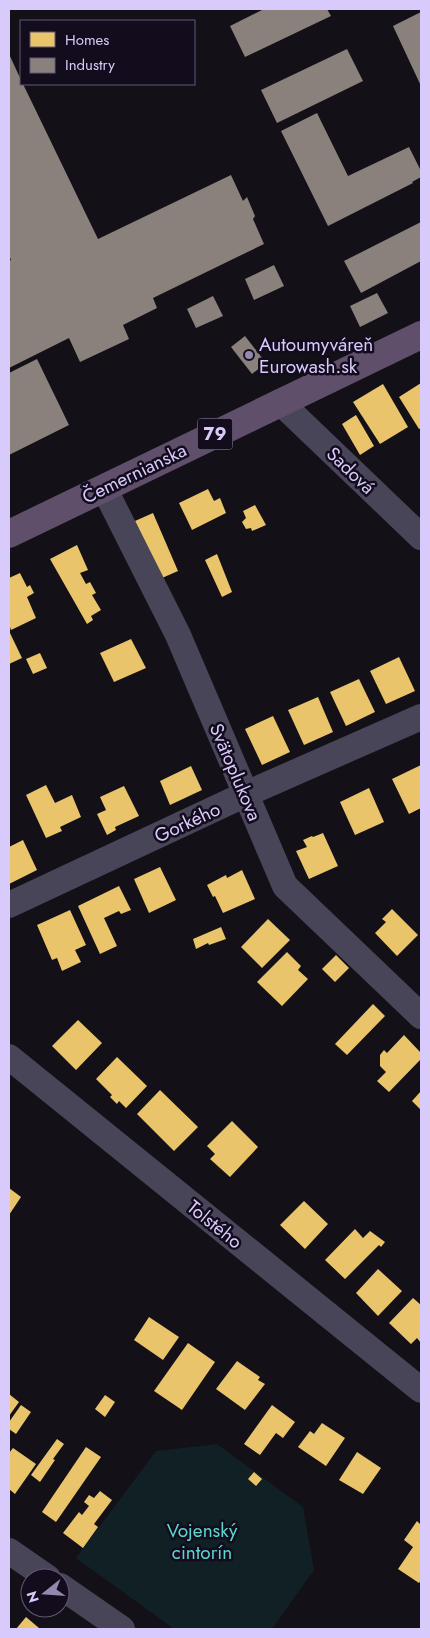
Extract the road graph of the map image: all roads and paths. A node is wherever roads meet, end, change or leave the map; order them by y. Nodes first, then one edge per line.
1 (421, 335) edge
2 (280, 402) junction
3 (104, 488) junction
4 (9, 534) edge
5 (421, 538) edge
6 (421, 717) edge
7 (246, 794) junction
8 (9, 905) edge
9 (421, 1016) edge
10 (9, 1058) edge
11 (421, 1390) edge
12 (9, 1551) edge
13 (34, 1568) edge
14 (70, 1593) edge
15 (122, 1629) edge

1 - 2 main road, Čemernianska / 79
2 - 3 main road, Čemernianska / 79
2 - 5 street, Sadová
3 - 4 main road, Čemernianska / 79
3 - 7 street, Svätoplukova
6 - 7 street, Gorkého
7 - 8 street, Gorkého
7 - 9 street, Svätoplukova
10 - 11 street, Tolstého
12 - 13 street
14 - 15 street

